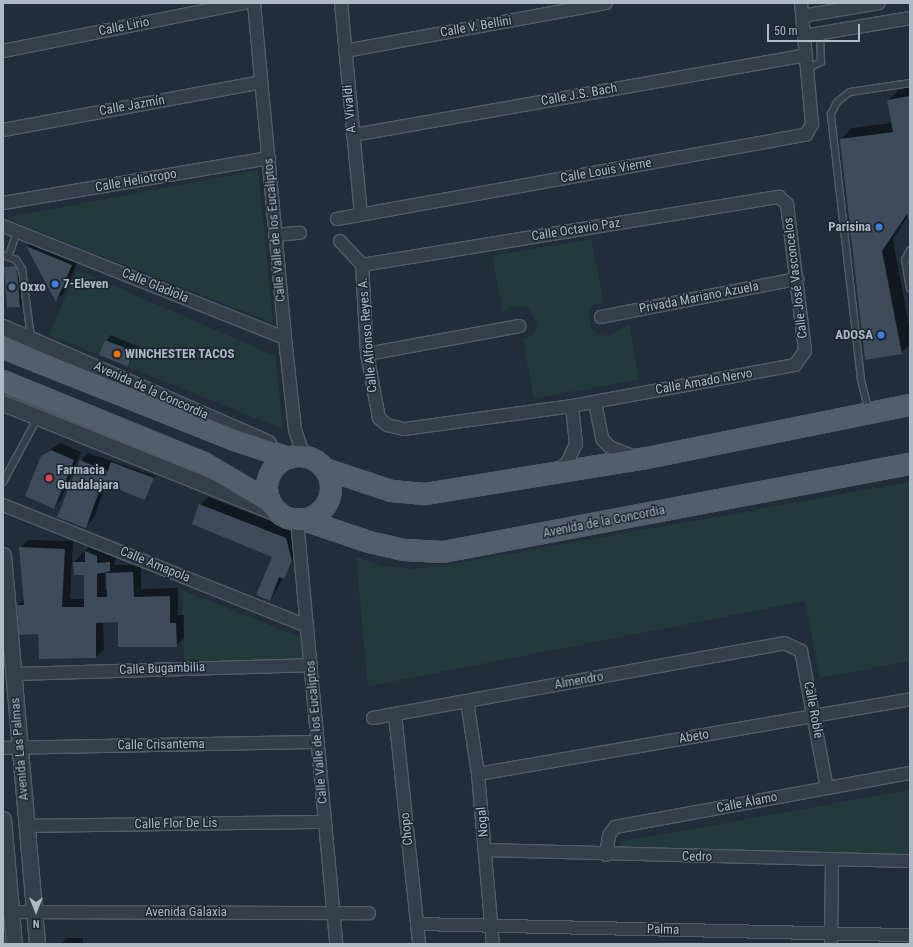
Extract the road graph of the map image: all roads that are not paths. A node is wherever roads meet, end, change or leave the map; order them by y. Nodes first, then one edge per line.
1 (244, 3) edge
2 (254, 3) edge
3 (341, 3) edge
4 (606, 3) edge
5 (801, 3) edge
6 (879, 3) edge
7 (819, 8) edge
8 (802, 16) junction
9 (910, 18) edge
10 (820, 33) junction
11 (804, 36) junction
12 (3, 51) edge
13 (345, 51) junction
14 (806, 55) junction
15 (807, 69) junction
16 (261, 82) junction
17 (910, 83) edge
18 (3, 130) edge
19 (353, 135) junction
20 (269, 158) junction
21 (3, 203) edge
22 (787, 204) joint
23 (361, 214) junction
24 (337, 219) dead end
25 (3, 226) edge
26 (17, 232) junction
27 (300, 233) dead end
28 (276, 235) junction
29 (340, 240) dead end
30 (910, 250) edge
31 (6, 255) edge
32 (362, 265) junction
33 (798, 279) junction
34 (910, 289) edge
35 (601, 317) dead end
36 (519, 326) dead end
37 (3, 327) edge
38 (285, 338) junction
39 (31, 339) junction
40 (3, 348) edge
41 (805, 351) joint
42 (367, 354) junction
43 (3, 381) edge
44 (595, 402) junction
45 (3, 403) edge
46 (910, 405) edge
47 (572, 406) junction
48 (870, 413) junction
49 (38, 417) junction
50 (387, 425) joint
51 (297, 457) junction
52 (642, 459) junction
53 (910, 464) edge
54 (325, 469) junction
55 (552, 474) junction
56 (3, 482) edge
57 (3, 505) edge
58 (287, 514) junction
59 (3, 554) edge
60 (307, 626) junction
61 (784, 643) joint
62 (311, 665) junction
63 (13, 674) junction
64 (910, 699) edge
65 (467, 701) junction
66 (395, 714) junction
67 (814, 716) junction
68 (373, 718) dead end
69 (318, 742) junction
70 (3, 748) edge
71 (20, 748) junction
72 (910, 773) edge
73 (478, 774) junction
74 (827, 788) junction
75 (325, 822) junction
76 (3, 824) edge
77 (27, 826) junction
78 (485, 850) junction
79 (606, 855) junction
80 (832, 859) junction
81 (910, 861) edge
82 (34, 911) junction
83 (7, 912) edge
84 (334, 913) junction
85 (369, 913) dead end
86 (417, 924) junction
87 (492, 926) junction
88 (910, 935) edge
89 (831, 939) edge
90 (14, 944) edge
91 (37, 944) edge
92 (336, 944) edge
93 (419, 944) edge
94 (493, 944) edge

1 - 12 street, Calle Lirio
2 - 16 street, Calle Valle de los Eucaliptos
3 - 13 street, A. Vivaldi
4 - 13 street, Calle V. Bellini
5 - 8 street, Calle Louis Vierne
6 - 7 street
7 - 8 street
7 - 10 street
8 - 11 street, Calle Louis Vierne
9 - 10 street
10 - 11 street
10 - 15 lane
11 - 14 street, Calle Louis Vierne
13 - 19 street, A. Vivaldi
14 - 15 street, Calle Louis Vierne
14 - 19 street, Calle J.S. Bach
15 - 23 street, Calle Louis Vierne
16 - 18 street, Calle Jazmín
16 - 20 street, Calle Valle de los Eucaliptos
17 - 48 lane
19 - 23 street, A. Vivaldi
20 - 21 street, Calle Heliotropo
20 - 28 street, Calle Valle de los Eucaliptos
22 - 32 street, Calle Octavio Paz
22 - 33 street, Calle José Vasconcelos
23 - 24 street, Calle Louis Vierne
25 - 26 street, Calle Gladiola
26 - 31 lane
26 - 38 street, Calle Gladiola
27 - 28 street
28 - 38 street, Calle Valle de los Eucaliptos
29 - 32 street
30 - 34 lane
31 - 39 lane
32 - 42 street, Calle Alfonso Reyes A.
33 - 35 street, Privada Mariano Azuela
33 - 41 street, Calle José Vasconcelos
36 - 42 street
37 - 39 street, Avenida de la Concordia
38 - 51 street, Calle Valle de los Eucaliptos
39 - 51 street, Avenida de la Concordia
40 - 51 main road, Avenida de la Concordia
41 - 44 street, Calle Amado Nervo
42 - 50 street, Calle Alfonso Reyes A.
43 - 58 main road, Avenida de la Concordia
44 - 47 street, Calle Amado Nervo
44 - 52 street
45 - 49 street, Avenida de la Concordia
46 - 48 main road
47 - 50 street, Calle Amado Nervo
47 - 55 street
48 - 52 main road
49 - 56 lane
49 - 58 street, Avenida de la Concordia
51 - 54 main road
51 - 58 main road
52 - 55 main road
53 - 58 main road, Avenida de la Concordia
54 - 55 main road
54 - 58 main road
57 - 60 street, Calle Amapola
58 - 60 street, Calle Valle de los Eucaliptos
59 - 63 street, Avenida Las Palmas
60 - 62 street, Calle Valle de los Eucaliptos
61 - 65 street, Almendro
61 - 67 street, Calle Roble
62 - 63 street, Calle Bugambilia
62 - 69 street, Calle Valle de los Eucaliptos
63 - 71 street, Avenida Las Palmas
64 - 67 street, Abeto
65 - 66 street, Almendro
65 - 73 street, Nogal
66 - 68 street, Almendro
66 - 86 street, Chopo
67 - 73 street, Abeto
67 - 74 street, Calle Roble
69 - 71 street, Calle Crisantema
69 - 75 street, Calle Valle de los Eucaliptos
70 - 71 street, Calle Crisantema
71 - 77 street, Avenida Las Palmas
72 - 74 street, Calle Álamo
73 - 78 street, Nogal
74 - 79 street, Calle Álamo
75 - 77 street, Calle Flor De Lis
75 - 84 street, Calle Valle de los Eucaliptos
76 - 83 street
77 - 82 street, Avenida Las Palmas
78 - 79 street, Cedro
78 - 87 street, Nogal
79 - 80 street, Cedro
80 - 81 street, Cedro
80 - 89 street
82 - 83 street, Avenida Galaxia
82 - 84 street, Avenida Galaxia
82 - 91 street, Avenida Las Palmas
83 - 90 street
84 - 85 street, Avenida Galaxia
84 - 92 street, Calle Valle de los Eucaliptos
86 - 87 street, Palma
86 - 93 street, Chopo
87 - 89 street, Palma
87 - 94 street, Nogal
88 - 89 street, Palma

